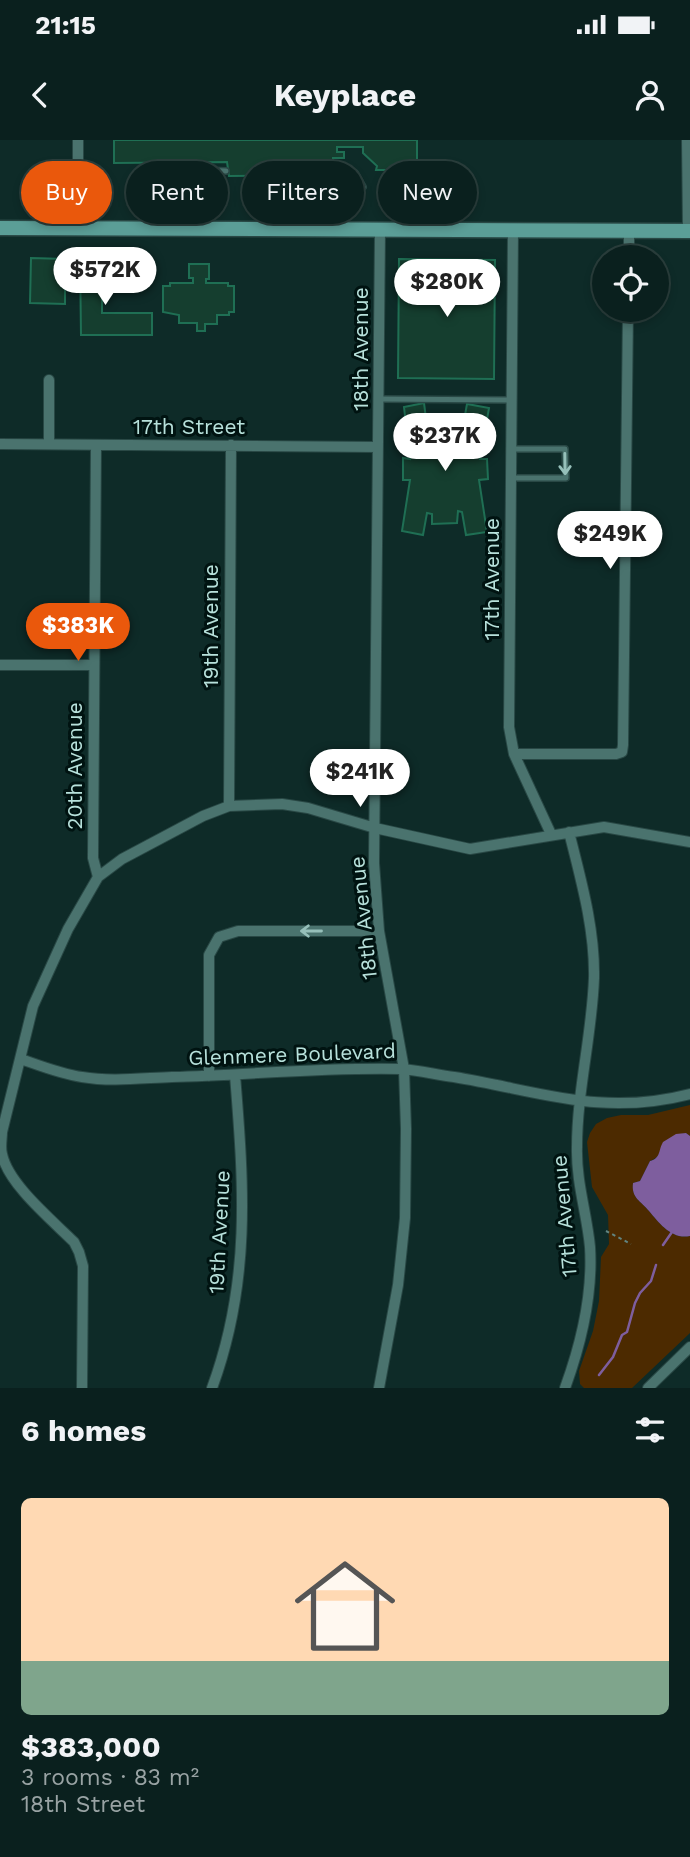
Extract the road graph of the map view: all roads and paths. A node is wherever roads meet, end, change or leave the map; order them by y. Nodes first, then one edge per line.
1 (78, 140) edge
2 (687, 140) edge
3 (0, 228) edge
4 (78, 228) junction
5 (380, 230) junction
6 (513, 230) junction
7 (629, 231) junction
8 (689, 232) edge
9 (629, 245) edge
10 (628, 322) edge
11 (49, 380) dead end
12 (379, 399) junction
13 (512, 400) junction
14 (0, 444) edge
15 (50, 444) junction
16 (96, 445) junction
17 (230, 445) junction
18 (378, 447) junction
19 (511, 449) junction
20 (511, 478) junction
21 (0, 665) edge
22 (93, 665) junction
23 (513, 754) junction
24 (229, 806) junction
25 (374, 828) junction
26 (569, 832) junction
27 (551, 834) junction
28 (690, 842) edge
29 (98, 877) junction
30 (380, 931) junction
31 (21, 1059) junction
32 (404, 1069) junction
33 (235, 1075) junction
34 (209, 1076) junction
35 (690, 1094) edge
36 (579, 1102) junction
37 (0, 1152) edge
38 (606, 1231) dead end
39 (631, 1244) dead end
40 (690, 1347) edge
41 (82, 1388) edge
42 (212, 1388) edge
43 (379, 1388) edge
44 (565, 1388) edge
45 (648, 1388) edge

1 - 4 street
2 - 8 street
3 - 4 main road
4 - 5 main road
5 - 6 main road
5 - 12 street, 18th Avenue
6 - 7 main road
6 - 13 street, 17th Avenue
7 - 8 main road
7 - 9 street
10 - 23 street
11 - 15 street
12 - 13 lane
12 - 18 street, 18th Avenue
13 - 19 street, 17th Avenue
14 - 15 street, 17th Street
15 - 16 street, 17th Street
16 - 17 street, 17th Street
16 - 22 street, 20th Avenue
17 - 18 street, 17th Street
17 - 24 street, 19th Avenue
18 - 25 street, 18th Avenue
19 - 20 street, 17th Avenue
19 -> 20 lane
20 - 23 street, 17th Avenue
21 - 22 street
22 - 29 street, 20th Avenue
23 - 27 street, 17th Avenue
24 - 25 street
24 - 29 street
25 - 27 street
25 - 30 street, 18th Avenue
26 - 27 street
26 - 28 street
26 - 36 street, 17th Avenue
29 - 31 street
30 - 32 street, 18th Avenue
30 -> 34 street
31 - 34 street, Glenmere Boulevard
31 - 37 street
32 - 33 street, Glenmere Boulevard
32 - 36 street, Glenmere Boulevard
32 - 43 street, 18th Avenue
33 - 34 street, Glenmere Boulevard
33 - 42 street, 19th Avenue
35 - 36 street, Glenmere Boulevard
36 - 44 street, 17th Avenue
37 - 41 street
38 - 39 path
40 - 45 street

